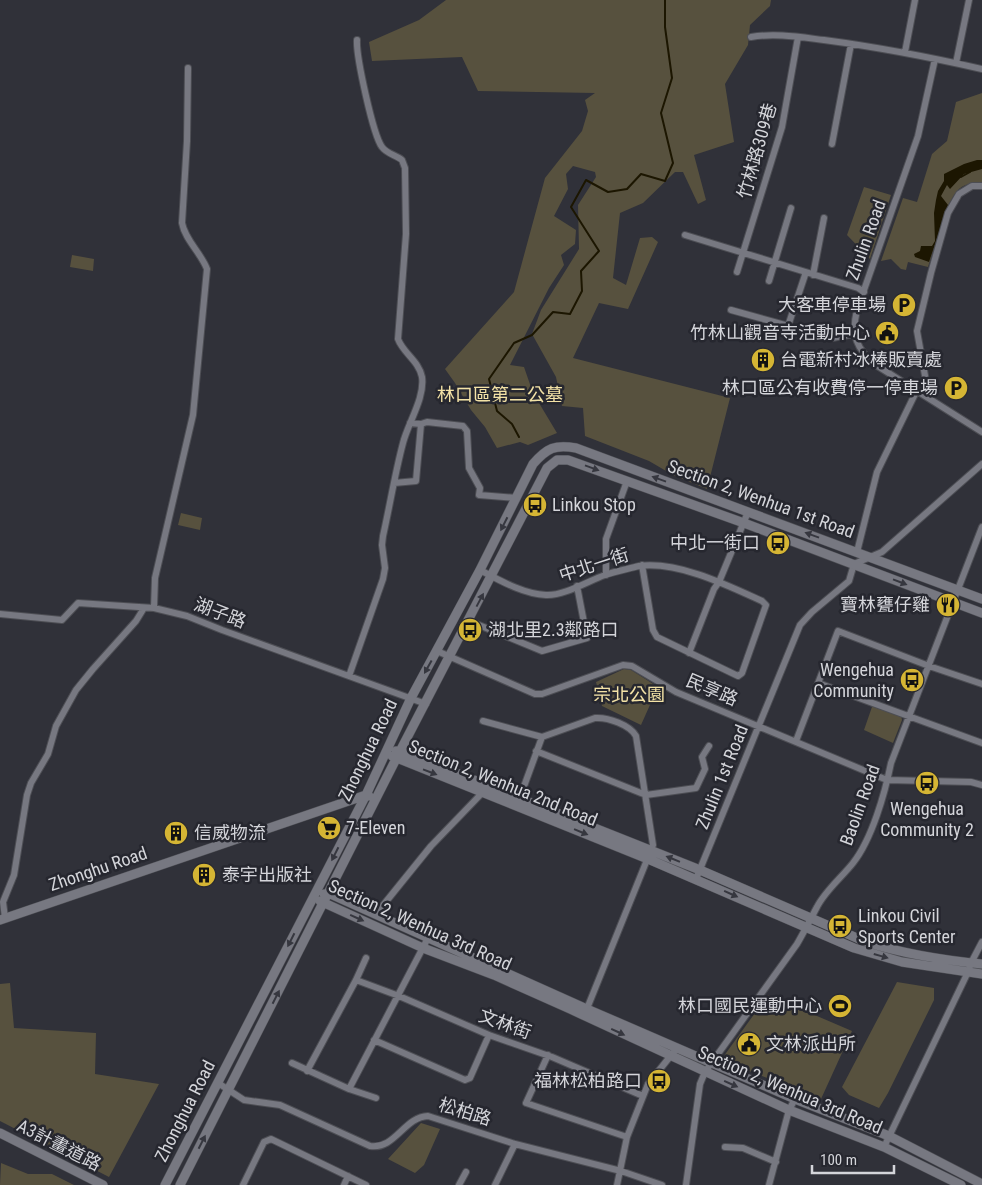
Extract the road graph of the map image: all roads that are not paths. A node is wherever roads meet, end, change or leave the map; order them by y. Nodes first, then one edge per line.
1 (915, 0) edge
2 (969, 0) edge
3 (751, 37) dead end
4 (798, 37) junction
5 (357, 40) dead end
6 (851, 44) junction
7 (905, 52) junction
8 (935, 59) junction
9 (956, 63) junction
10 (188, 68) dead end
11 (982, 69) edge
12 (832, 144) dead end
13 (982, 186) edge
14 (791, 208) dead end
15 (824, 218) dead end
16 (684, 235) dead end
17 (743, 253) junction
18 (774, 263) junction
19 (737, 272) dead end
20 (806, 272) junction
21 (813, 275) junction
22 (769, 281) dead end
23 (864, 292) junction
24 (731, 310) dead end
25 (788, 326) junction
26 (854, 334) junction
27 (917, 390) junction
28 (929, 398) junction
29 (410, 423) junction
30 (421, 424) junction
31 (982, 432) edge
32 (533, 464) joint
33 (982, 464) edge
34 (548, 468) joint
35 (627, 481) junction
36 (394, 482) junction
37 (517, 498) junction
38 (748, 512) junction
39 (744, 523) junction
40 (982, 527) edge
41 (857, 552) junction
42 (870, 557) junction
43 (854, 564) junction
44 (642, 565) junction
45 (480, 570) junction
46 (606, 575) junction
47 (492, 576) junction
48 (719, 582) junction
49 (578, 586) junction
50 (958, 590) junction
51 (982, 599) edge
52 (953, 602) junction
53 (144, 608) junction
54 (154, 608) junction
55 (982, 613) edge
56 (0, 614) edge
57 (468, 621) junction
58 (437, 651) junction
59 (689, 653) junction
60 (449, 658) junction
61 (929, 666) junction
62 (349, 676) junction
63 (818, 683) junction
64 (982, 684) edge
65 (411, 698) junction
66 (426, 704) junction
67 (909, 716) junction
68 (483, 721) dead end
69 (759, 726) junction
70 (542, 737) junction
71 (796, 741) junction
72 (982, 743) edge
73 (709, 746) dead end
74 (386, 751) junction
75 (536, 751) junction
76 (398, 755) junction
77 (887, 780) junction
78 (982, 785) edge
79 (482, 792) junction
80 (366, 795) junction
81 (646, 796) junction
82 (376, 798) junction
83 (518, 802) junction
84 (650, 855) junction
85 (698, 875) junction
86 (328, 893) junction
87 (314, 896) junction
88 (323, 903) junction
89 (376, 914) junction
90 (3, 919) edge
91 (809, 923) junction
92 (428, 938) junction
93 (982, 942) edge
94 (423, 948) junction
95 (366, 958) dead end
96 (982, 964) edge
97 (969, 968) junction
98 (982, 974) edge
99 (356, 980) junction
100 (399, 996) junction
101 (586, 1012) junction
102 (489, 1035) junction
103 (374, 1040) junction
104 (677, 1048) junction
105 (548, 1055) junction
106 (671, 1056) junction
107 (292, 1063) dead end
108 (712, 1063) junction
109 (307, 1071) junction
110 (705, 1072) junction
111 (218, 1083) junction
112 (349, 1089) junction
113 (228, 1090) junction
114 (643, 1096) junction
115 (376, 1098) dead end
116 (795, 1099) junction
117 (789, 1110) junction
118 (0, 1134) edge
119 (889, 1136) junction
120 (627, 1137) junction
121 (515, 1144) junction
122 (725, 1147) dead end
123 (884, 1147) junction
124 (776, 1162) junction
125 (621, 1171) junction
126 (466, 1172) dead end
127 (348, 1176) junction
128 (244, 1183) edge
129 (982, 1184) edge
130 (103, 1185) edge
131 (166, 1185) edge
132 (180, 1185) edge
133 (253, 1185) edge
134 (344, 1185) edge
135 (366, 1185) edge
136 (459, 1185) edge
137 (495, 1185) edge
138 (618, 1185) edge
139 (662, 1185) edge
140 (686, 1185) edge
141 (770, 1185) edge
142 (961, 1185) edge

1 - 7 street
2 - 9 street
3 - 4 street
4 - 6 street
4 - 17 street, 竹林路309巷
5 - 29 street
6 - 7 street
6 - 12 street
7 - 8 street
8 - 9 street
8 - 23 street, Zhulin Road
9 - 11 street
10 - 54 street
13 - 28 street
14 - 18 street
15 - 21 street
16 - 17 street
17 - 18 street
17 - 19 street, 竹林路309巷
18 - 20 street
18 - 22 street
20 - 21 street
20 - 25 street
21 - 23 street
23 - 26 street, Zhulin Road
24 - 25 street
25 - 26 street
26 - 27 street
27 - 28 street
27 - 41 street
28 - 31 street
29 - 30 street
29 - 36 street
30 - 36 street
30 - 37 street
32 - 37 street, Zhonghua Road
38 -> 32 street, Section 2, Wenhua 1st Road
33 - 42 street
34 -> 35 street, Section 2, Wenhua 1st Road
34 - 47 street, Zhonghua Road
35 - 39 street, Section 2, Wenhua 1st Road
35 - 46 street
36 - 62 street
37 -> 45 street, Zhonghua Road
38 - 39 street
41 -> 38 street, Section 2, Wenhua 1st Road
39 - 43 street, Section 2, Wenhua 1st Road
39 - 48 street
40 - 50 street, Baolin Road
41 - 42 street, Section 2, Wenhua 1st Road
41 - 43 street
42 - 43 street
42 - 50 street, Section 2, Wenhua 1st Road
43 -> 52 street, Section 2, Wenhua 1st Road
43 - 69 street, Zhulin 1st Road
44 - 46 street, 中北一街
44 - 48 street, 中北一街
44 - 59 street
45 - 47 street, 中北一街
45 - 58 street, Zhonghua Road
46 - 49 street, 中北一街
47 - 49 street, 中北一街
57 -> 47 street, Zhonghua Road
48 - 59 street
48 - 59 street, 中北一街
49 - 57 street
50 - 51 street, Section 2, Wenhua 1st Road
50 - 52 street, Baolin Road
52 - 55 street, Section 2, Wenhua 1st Road
52 - 61 street, Baolin Road
53 - 54 street, 湖子路
53 - 56 street, 湖子路
53 - 90 street
54 - 62 street, 湖子路
57 - 60 street, Zhonghua Road
58 - 60 street, 民享路
58 -> 65 street, Zhonghua Road
60 - 66 street, Zhonghua Road
60 - 69 street, 民享路
61 - 63 street
61 - 64 street
61 - 67 street, Baolin Road
62 - 65 street, 湖子路
63 - 67 street
63 - 71 street
65 - 66 street, 湖子路
65 - 74 street, Zhonghua Road
66 - 76 street, Zhonghua Road
67 - 72 street
67 - 77 street, Baolin Road
68 - 70 street
69 - 71 street, 民享路
69 - 85 street, Zhulin 1st Road
70 - 75 street
70 - 81 street
71 - 77 street, 民享路
73 - 81 street
74 - 76 street, Section 2, Wenhua 2nd Road
74 - 80 street, Zhonghua Road
75 - 81 street
75 - 83 street
76 -> 79 street, Section 2, Wenhua 2nd Road
76 - 82 street, Zhonghua Road
76 - 83 street, Section 2, Wenhua 2nd Road
77 - 78 street, 民享路
77 - 91 street, Baolin Road
79 - 83 street, Section 2, Wenhua 2nd Road
79 - 89 street
80 - 82 street
80 -> 87 street, Zhonghua Road
80 - 90 street, Zhonghu Road
81 - 84 street
82 - 86 street, Zhonghua Road
83 - 84 street, Section 2, Wenhua 2nd Road
84 - 85 street, Section 2, Wenhua 2nd Road
84 - 101 street
85 - 91 street, Section 2, Wenhua 2nd Road
86 - 87 street, Section 2, Wenhua 3rd Road
86 - 88 street, Zhonghua Road
86 - 89 street, Section 2, Wenhua 3rd Road
87 - 88 street, Section 2, Wenhua 3rd Road
87 -> 111 street, Zhonghua Road
88 -> 94 street, Section 2, Wenhua 3rd Road
113 -> 88 street, Zhonghua Road
89 - 92 street, Section 2, Wenhua 3rd Road
91 - 97 street, Section 2, Wenhua 2nd Road
91 - 108 street, Baolin Road
92 - 94 street
92 - 101 street, Section 2, Wenhua 3rd Road
93 - 97 street
94 - 100 street
94 - 101 street, Section 2, Wenhua 3rd Road
95 - 99 street
96 - 97 street, Section 2, Wenhua 2nd Road
97 - 98 street, Section 2, Wenhua 2nd Road
97 - 119 street
99 - 100 street, 文林街
99 - 109 street
100 - 102 street, 文林街
100 - 103 street
101 - 104 street, Section 2, Wenhua 3rd Road
101 -> 106 street, Section 2, Wenhua 3rd Road
102 - 103 street
102 - 105 street, 文林街
103 - 112 street
104 - 106 street
104 - 108 street, Section 2, Wenhua 3rd Road
105 - 114 street, 文林街
105 - 120 street
106 - 110 street, Section 2, Wenhua 3rd Road
106 - 114 street
107 - 109 street
108 - 110 street, Baolin Road
108 - 116 street, Section 2, Wenhua 3rd Road
109 - 112 street
110 -> 117 street, Section 2, Wenhua 3rd Road
110 - 140 street
111 - 113 street, 松柏路
111 - 131 street, Zhonghua Road
112 - 115 street
113 - 121 street, 松柏路
132 -> 113 street, Zhonghua Road
114 - 120 street
116 - 117 street
116 - 119 street, Section 2, Wenhua 3rd Road
117 - 123 street, Section 2, Wenhua 3rd Road
117 - 124 street
118 - 130 street, A3計畫道路
119 - 123 street
119 - 129 street, Section 2, Wenhua 3rd Road
120 - 125 street
121 - 125 street, 松柏路
121 - 137 street
122 - 124 street
123 - 142 street, Section 2, Wenhua 3rd Road
124 - 141 street
125 - 138 street
125 - 139 street, 松柏路
126 - 136 street
127 - 128 street
127 - 134 street
127 - 135 street
128 - 133 street

